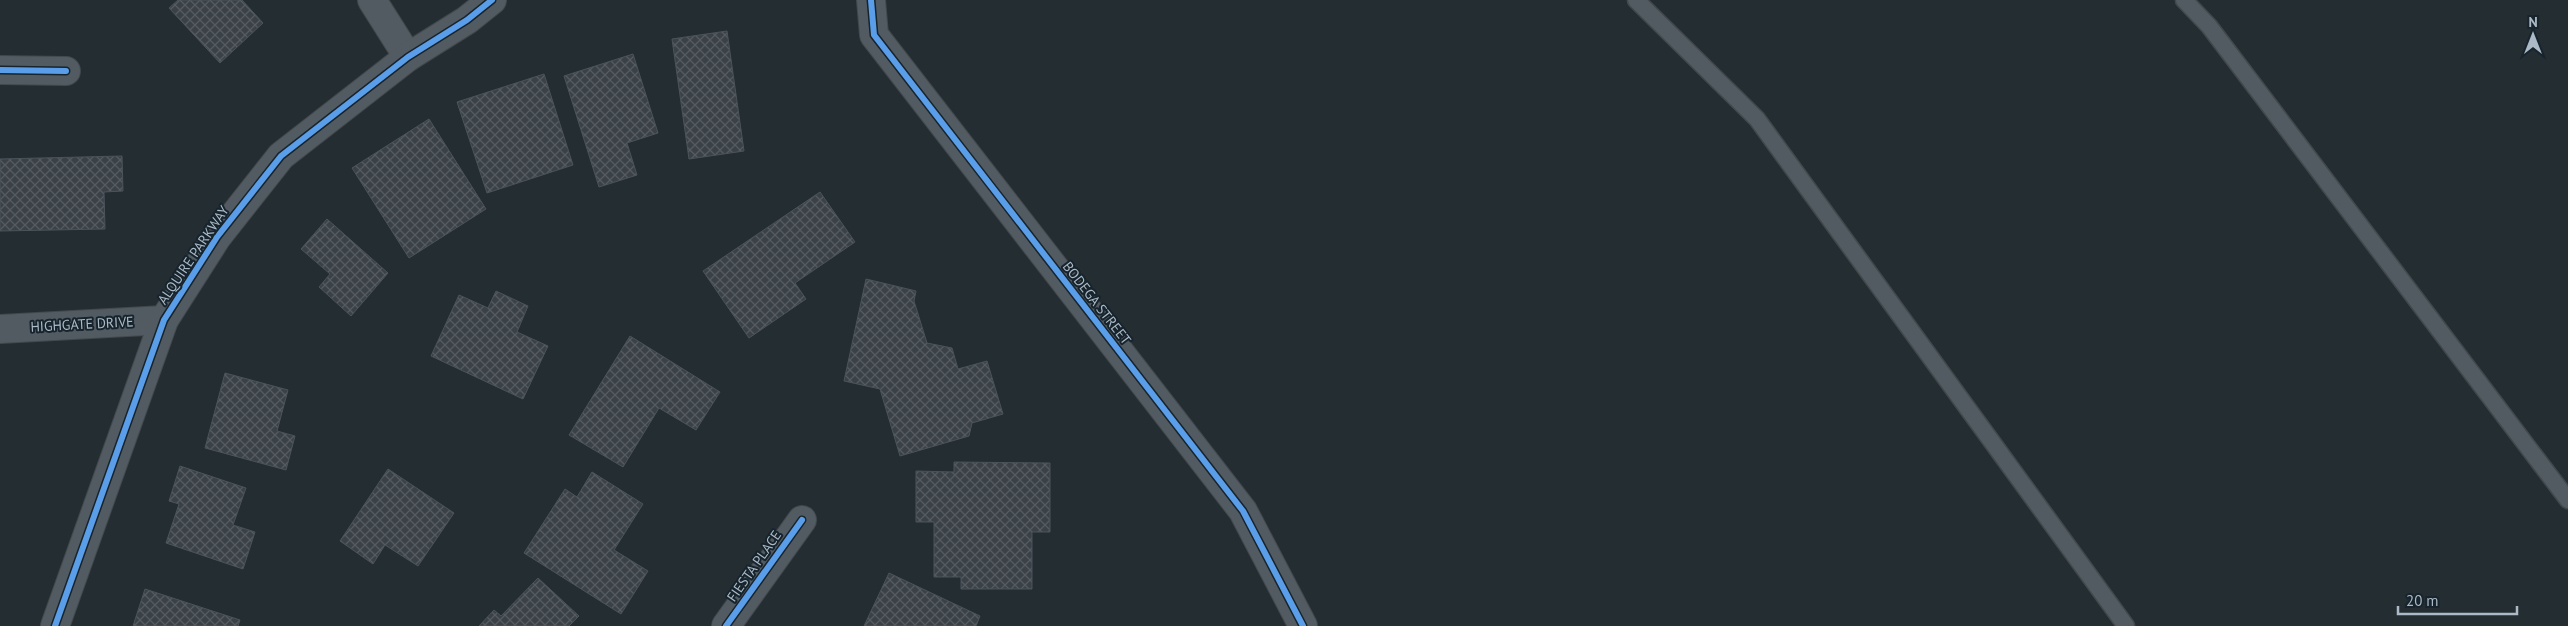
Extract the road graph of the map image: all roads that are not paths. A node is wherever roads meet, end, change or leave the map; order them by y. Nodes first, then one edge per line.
1 (372, 0) edge
2 (492, 0) edge
3 (871, 0) edge
4 (1636, 0) edge
5 (2184, 0) edge
6 (408, 57) junction
7 (0, 70) edge
8 (66, 70) dead end
9 (164, 320) junction
10 (0, 329) edge
11 (2568, 500) edge
12 (802, 520) dead end
13 (55, 626) edge
14 (726, 626) edge
15 (1303, 626) edge
16 (2126, 626) edge

1 - 6 street
2 - 6 street, ALQUIRE PARKWAY
3 - 15 street, BODEGA STREET
4 - 16 lane
5 - 11 lane
6 - 9 street, ALQUIRE PARKWAY
7 - 8 street
9 - 10 street, HIGHGATE DRIVE
9 - 13 street, ALQUIRE PARKWAY
12 - 14 street, FIESTA PLACE

